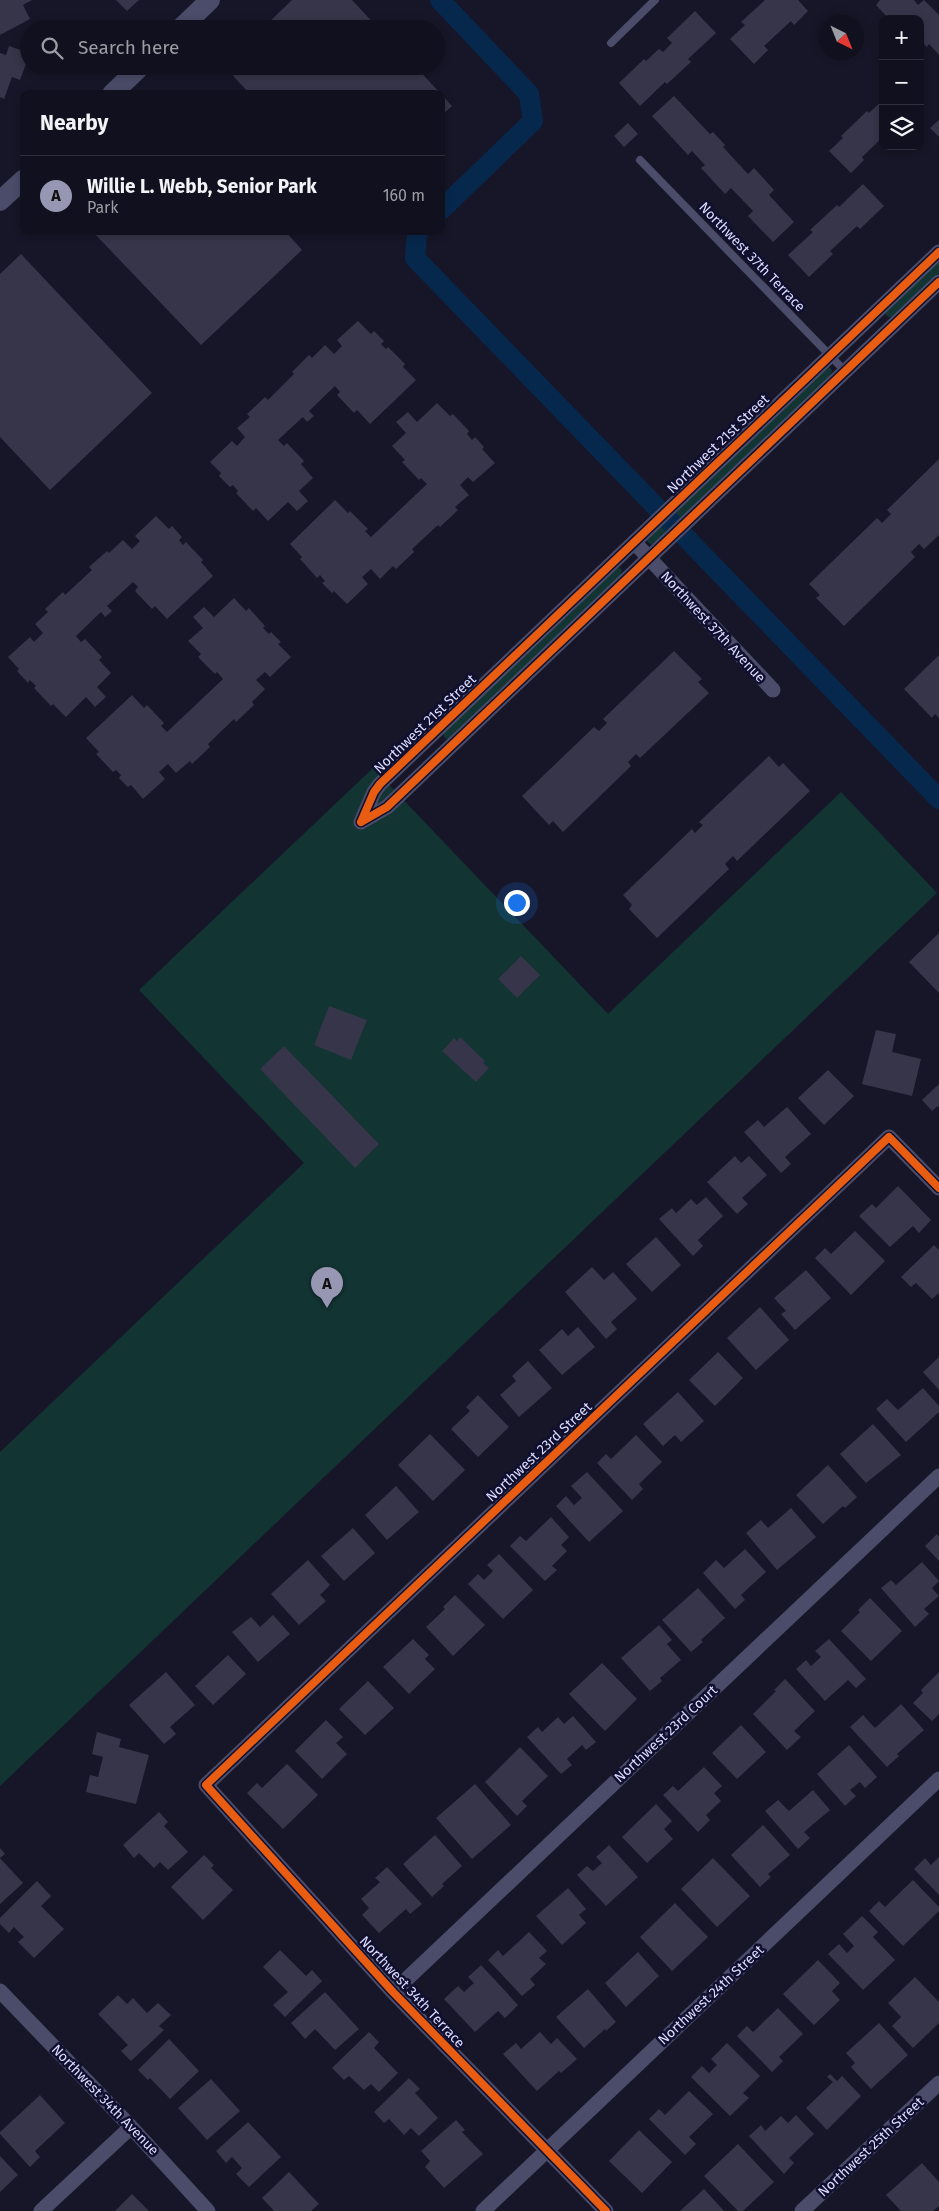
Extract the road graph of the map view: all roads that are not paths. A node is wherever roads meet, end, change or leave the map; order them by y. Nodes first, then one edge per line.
1 (210, 0) edge
2 (655, 0) edge
3 (189, 20) edge
4 (611, 43) dead end
5 (132, 75) edge
6 (116, 90) edge
7 (640, 160) dead end
8 (20, 182) edge
9 (0, 201) edge
10 (939, 252) edge
11 (939, 282) edge
12 (830, 355) junction
13 (845, 371) junction
14 (634, 542) junction
15 (648, 558) junction
16 (773, 690) dead end
17 (939, 1188) edge
18 (939, 1476) edge
19 (939, 1779) edge
20 (206, 1785) joint
21 (0, 1991) edge
22 (393, 1992) junction
23 (939, 2083) edge
24 (131, 2126) junction
25 (547, 2150) junction
26 (41, 2211) edge
27 (208, 2211) edge
28 (483, 2211) edge
29 (606, 2211) edge
30 (802, 2211) edge

1 - 3 street
2 - 4 lane
5 - 6 street
7 - 12 lane, Northwest 37th Terrace
8 - 9 street
10 - 12 street, Northwest 21st Street
11 - 13 street, Northwest 21st Street
12 - 13 lane, Northwest 37th Terrace
12 - 14 street, Northwest 21st Street
13 - 15 street, Northwest 21st Street
14 - 15 street, Northwest 37th Avenue
14 - 15 street, Northwest 21st Street
15 - 16 street, Northwest 37th Avenue
17 - 20 street, Northwest 23rd Street
18 - 22 street, Northwest 23rd Court
19 - 25 street, Northwest 24th Street
20 - 22 street, Northwest 34th Terrace
21 - 24 street, Northwest 34th Avenue
22 - 25 street, Northwest 34th Terrace
23 - 30 street, Northwest 25th Street
24 - 26 street
24 - 27 street, Northwest 34th Avenue
25 - 28 street, Northwest 24th Street
25 - 29 street, Northwest 34th Terrace

